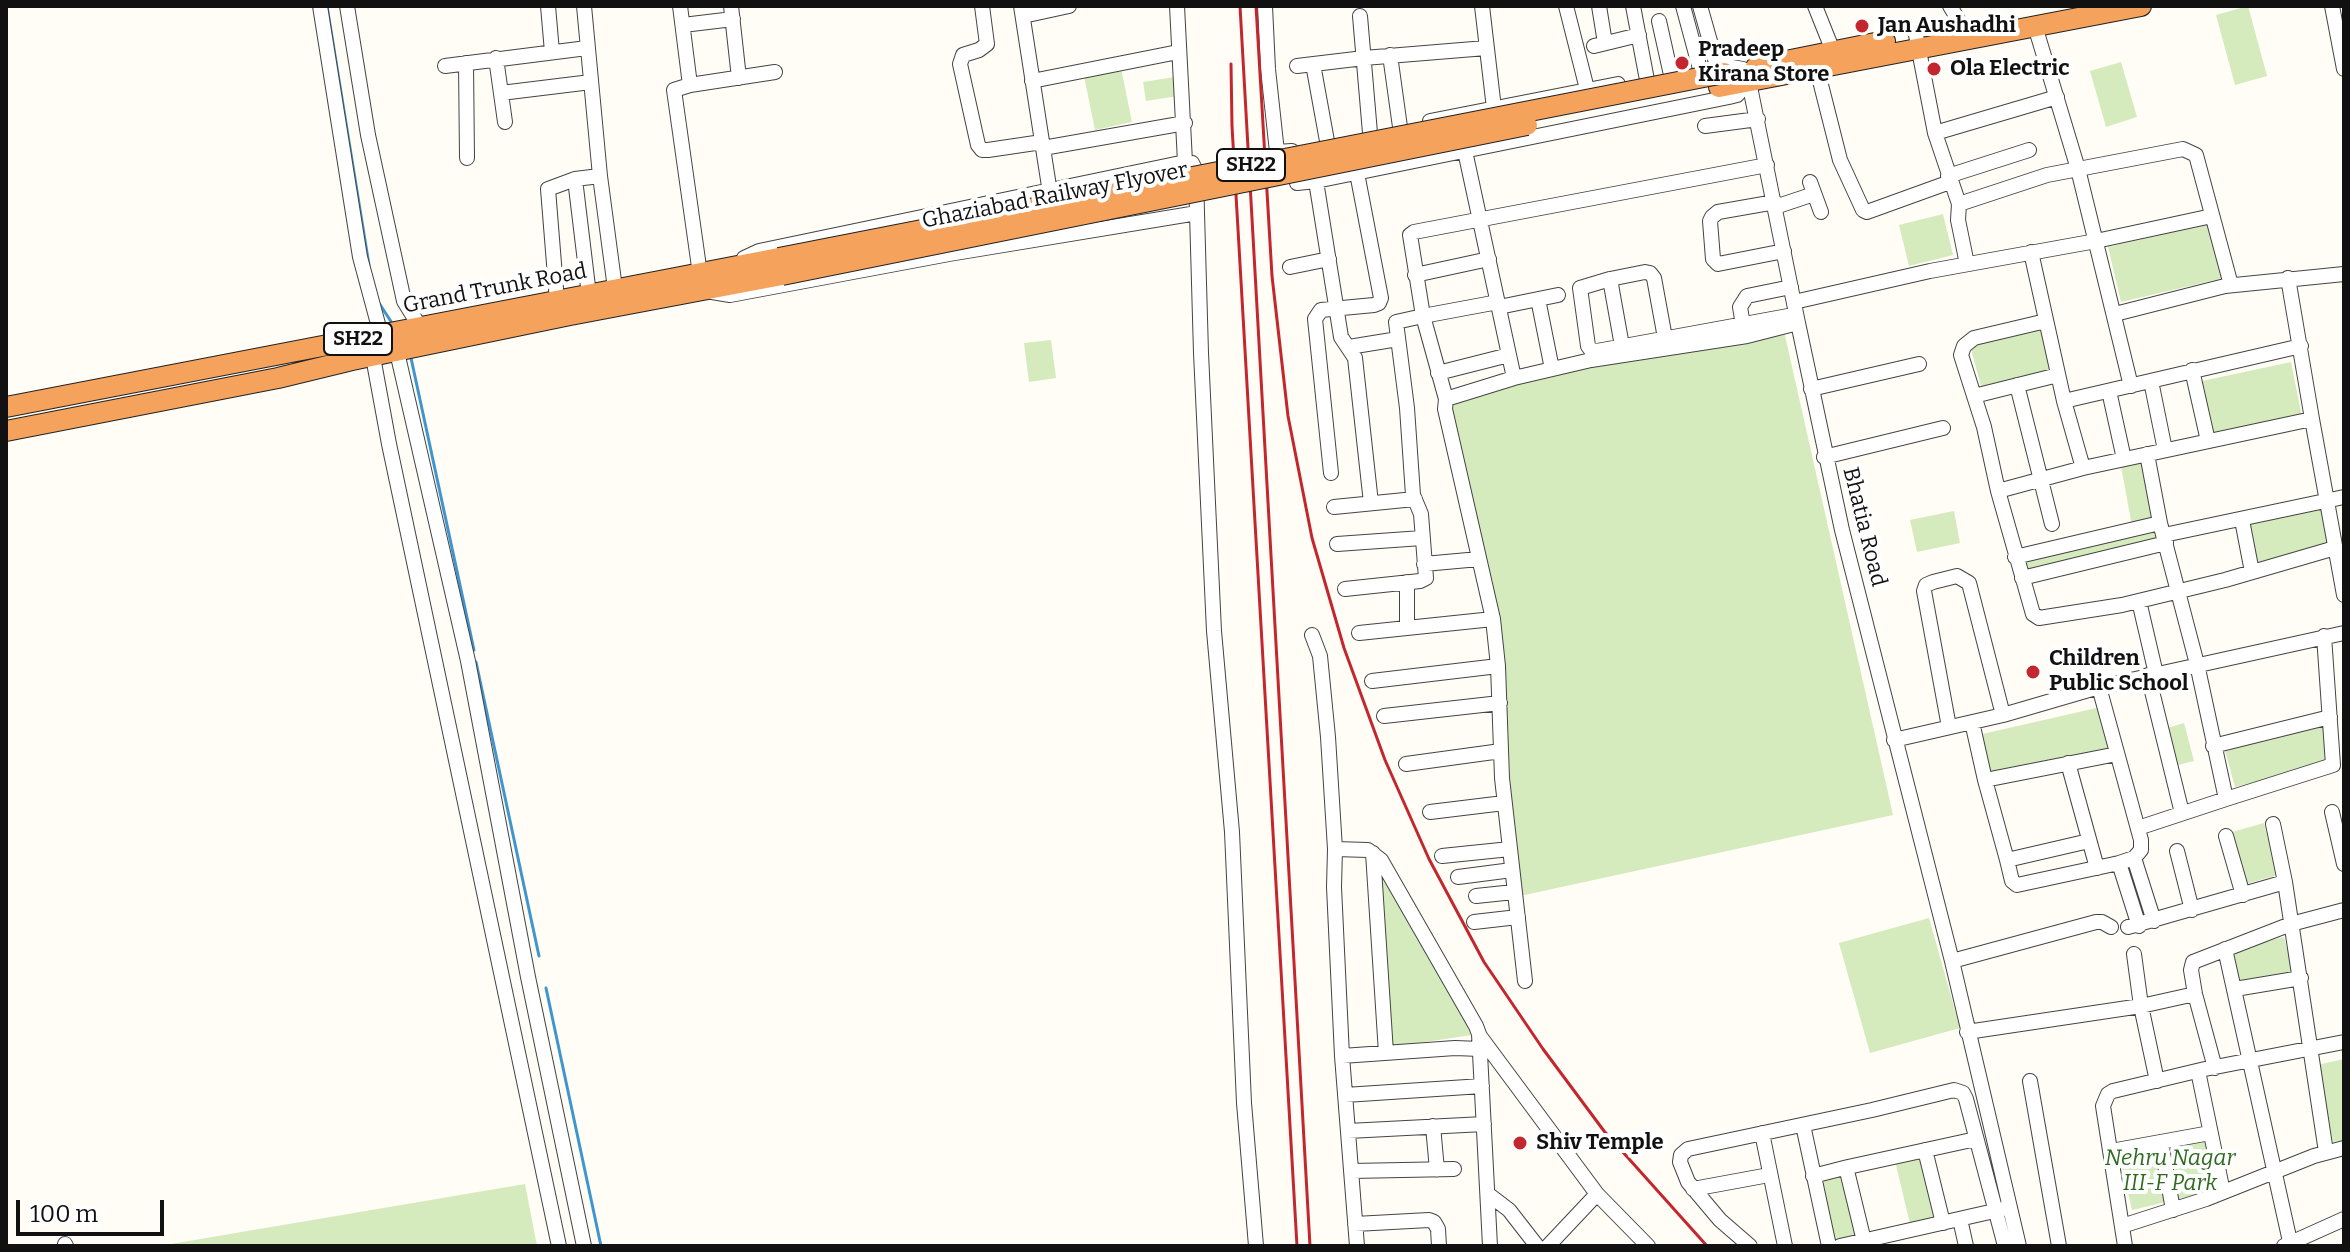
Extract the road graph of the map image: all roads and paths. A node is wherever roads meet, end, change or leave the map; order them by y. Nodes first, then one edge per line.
1 (320, 6) edge
2 (347, 6) edge
3 (548, 6) edge
4 (584, 6) edge
5 (680, 6) edge
6 (982, 6) edge
7 (1069, 6) edge
8 (1177, 6) edge
9 (1265, 6) edge
10 (1482, 6) edge
11 (1566, 6) edge
12 (1599, 6) edge
13 (1633, 6) edge
14 (1683, 6) edge
15 (1700, 6) edge
16 (1815, 6) edge
17 (1950, 6) edge
18 (2141, 6) edge
19 (2332, 6) edge
20 (2068, 10) edge
21 (1022, 11) edge
22 (732, 13) edge
23 (1360, 16) dead end
24 (1659, 21) dead end
25 (683, 25) junction
26 (1962, 26) junction
27 (2035, 26) junction
28 (1639, 35) junction
29 (1917, 42) junction
30 (587, 48) junction
31 (1486, 48) junction
32 (1833, 51) junction
33 (552, 52) junction
34 (1178, 52) junction
35 (1390, 55) junction
36 (496, 58) junction
37 (1364, 58) junction
38 (466, 63) junction
39 (1313, 64) junction
40 (445, 66) dead end
41 (1297, 66) dead end
42 (1700, 69) junction
43 (1817, 69) junction
44 (2344, 69) edge
45 (775, 72) dead end
46 (1671, 75) junction
47 (1730, 75) junction
48 (739, 78) junction
49 (1647, 80) junction
50 (1032, 81) junction
51 (591, 82) junction
52 (690, 85) junction
53 (1587, 89) junction
54 (501, 93) junction
55 (2057, 97) junction
56 (1494, 107) junction
57 (1758, 119) junction
58 (505, 122) dead end
59 (1185, 123) junction
60 (1705, 126) dead end
61 (1400, 127) junction
62 (1370, 133) junction
63 (1935, 133) junction
64 (1327, 141) junction
65 (1498, 144) junction
66 (1042, 145) junction
67 (2029, 150) dead end
68 (1293, 151) junction
69 (1465, 151) junction
70 (467, 158) dead end
71 (1185, 162) junction
72 (1767, 165) junction
73 (2078, 169) junction
74 (1357, 173) junction
75 (600, 176) junction
76 (575, 179) junction
77 (1949, 179) junction
78 (1316, 181) junction
79 (1050, 192) junction
80 (1775, 204) junction
81 (1959, 204) junction
82 (1821, 212) dead end
83 (1197, 213) junction
84 (2212, 216) junction
85 (1480, 219) junction
86 (1058, 236) junction
87 (2096, 241) junction
88 (1784, 251) junction
89 (2031, 252) junction
90 (1329, 259) junction
91 (1489, 259) junction
92 (1967, 264) junction
93 (1290, 267) dead end
94 (2344, 274) edge
95 (1415, 275) junction
96 (704, 278) junction
97 (2288, 278) junction
98 (1610, 279) junction
99 (2228, 285) junction
100 (589, 295) junction
101 (1558, 295) dead end
102 (617, 298) junction
103 (1538, 299) junction
104 (557, 301) junction
105 (1498, 304) junction
106 (1795, 307) junction
107 (1337, 310) junction
108 (2115, 314) junction
109 (1423, 316) junction
110 (2046, 321) junction
111 (1743, 325) junction
112 (420, 327) junction
113 (381, 335) junction
114 (1665, 338) junction
115 (1398, 339) junction
116 (1622, 346) junction
117 (2301, 346) junction
118 (1349, 347) junction
119 (397, 352) junction
120 (1509, 355) junction
121 (373, 357) junction
122 (1919, 364) dead end
123 (1552, 369) junction
124 (2192, 370) junction
125 (1438, 373) junction
126 (2058, 375) junction
127 (158, 377) junction
128 (1514, 378) junction
129 (2151, 381) junction
130 (2017, 385) junction
131 (2131, 386) junction
132 (1811, 389) junction
133 (2109, 391) junction
134 (58, 396) junction
135 (1974, 396) junction
136 (1446, 399) junction
137 (162, 401) junction
138 (2064, 401) junction
139 (6, 407) edge
140 (2312, 419) junction
141 (63, 420) junction
142 (1943, 428) dead end
143 (6, 431) edge
144 (2208, 441) junction
145 (2165, 450) junction
146 (2147, 454) junction
147 (1824, 457) junction
148 (2124, 459) junction
149 (2083, 468) junction
150 (1331, 473) dead end
151 (2041, 479) junction
152 (1998, 491) junction
153 (2344, 497) edge
154 (1415, 499) junction
155 (2327, 501) junction
156 (1371, 503) junction
157 (1334, 507) dead end
158 (2242, 520) junction
159 (2052, 524) dead end
160 (2163, 534) junction
161 (1422, 538) junction
162 (1337, 544) dead end
163 (2335, 548) junction
164 (2015, 557) junction
165 (1479, 559) junction
166 (1424, 564) junction
167 (2252, 572) junction
168 (2022, 578) junction
169 (1407, 582) junction
170 (1345, 589) dead end
171 (2177, 591) junction
172 (2344, 595) edge
173 (2139, 601) junction
174 (1493, 619) junction
175 (1407, 628) junction
176 (1359, 633) dead end
177 (2344, 633) edge
178 (1312, 635) dead end
179 (2324, 636) junction
180 (2197, 664) junction
181 (1498, 666) junction
182 (2152, 674) junction
183 (1372, 681) dead end
184 (2099, 687) junction
185 (1500, 703) junction
186 (2003, 715) junction
187 (1384, 716) dead end
188 (2330, 717) junction
189 (1972, 722) junction
190 (1949, 727) junction
191 (1894, 740) junction
192 (2213, 746) junction
193 (1501, 751) junction
194 (2117, 754) junction
195 (2068, 763) junction
196 (1406, 764) dead end
197 (1985, 780) junction
198 (2226, 799) junction
199 (1504, 803) junction
200 (1430, 812) dead end
201 (2332, 812) dead end
202 (2182, 813) junction
203 (2273, 824) dead end
204 (2138, 828) junction
205 (2226, 836) dead end
206 (2089, 841) junction
207 (1335, 849) junction
208 (1510, 849) junction
209 (2177, 851) dead end
210 (1373, 853) junction
211 (1442, 856) dead end
212 (2134, 858) junction
213 (2007, 860) junction
214 (2119, 863) junction
215 (2344, 864) edge
216 (2097, 868) junction
217 (1512, 870) junction
218 (1458, 877) dead end
219 (2285, 882) junction
220 (1514, 892) junction
221 (2243, 895) junction
222 (1476, 896) dead end
223 (2192, 910) junction
224 (2344, 910) edge
225 (1518, 917) junction
226 (1474, 922) dead end
227 (2291, 924) junction
228 (2140, 925) junction
229 (2111, 927) dead end
230 (2225, 949) junction
231 (2134, 954) dead end
232 (1952, 961) junction
233 (2301, 978) junction
234 (1525, 981) dead end
235 (2235, 989) junction
236 (2195, 994) junction
237 (2141, 1006) junction
238 (1967, 1032) junction
239 (1480, 1042) junction
240 (2344, 1042) edge
241 (2311, 1049) junction
242 (1386, 1053) junction
243 (1342, 1056) junction
244 (2252, 1062) junction
245 (2215, 1068) junction
246 (2198, 1071) junction
247 (2030, 1081) dead end
248 (2157, 1081) junction
249 (1482, 1086) junction
250 (1345, 1095) junction
251 (1484, 1124) junction
252 (1803, 1125) junction
253 (1433, 1126) junction
254 (1348, 1131) junction
255 (1762, 1133) junction
256 (2210, 1133) junction
257 (1976, 1139) junction
258 (2161, 1142) junction
259 (2344, 1148) edge
260 (1925, 1150) junction
261 (2111, 1151) junction
262 (2326, 1152) junction
263 (1848, 1167) junction
264 (1454, 1169) dead end
265 (1437, 1170) junction
266 (1351, 1171) junction
267 (2275, 1172) junction
268 (1769, 1175) junction
269 (1813, 1176) junction
270 (1693, 1189) junction
271 (2223, 1192) junction
272 (1488, 1194) junction
273 (1597, 1194) junction
274 (2003, 1209) junction
275 (2173, 1210) junction
276 (1960, 1219) junction
277 (2344, 1219) edge
278 (1943, 1223) junction
279 (1355, 1224) junction
280 (2122, 1226) junction
281 (1864, 1241) junction
282 (2289, 1245) edge
283 (559, 1246) edge
284 (584, 1246) edge
285 (1256, 1246) edge
286 (1357, 1246) edge
287 (1439, 1246) edge
288 (1490, 1246) edge
289 (1537, 1246) edge
290 (1548, 1246) edge
291 (1648, 1246) edge
292 (1750, 1246) edge
293 (1785, 1246) edge
294 (1829, 1246) edge
295 (1840, 1246) edge
296 (1966, 1246) edge
297 (2005, 1246) edge
298 (2019, 1246) edge
299 (2059, 1246) edge
300 (2125, 1246) edge

1 - 113 street
2 - 112 street
3 - 33 street
4 - 30 street
5 - 25 street
6 - 66 street
7 - 21 street
8 - 34 street
9 - 68 street
10 - 31 street
11 - 53 street
12 - 28 street
13 - 28 street
14 - 42 street
15 - 47 street, Bhatia Road
16 - 32 street
17 - 26 street
18 - 20 highway, SH22
19 - 44 street
20 - 26 highway, SH22
20 - 27 highway, SH22
21 - 50 street
22 - 25 street
22 - 48 street
23 - 37 street
24 - 46 street
25 - 52 street
26 - 29 highway, SH22
27 - 29 highway, SH22
27 - 55 street
28 - 49 street
29 - 32 highway, SH22
29 - 43 highway, SH22
29 - 63 street
30 - 33 street
30 - 51 street
31 - 35 street
31 - 56 street
32 - 47 highway, SH22
33 - 36 street
34 - 50 street
34 - 59 street
35 - 37 street
35 - 61 street
36 - 38 street
36 - 54 street
37 - 39 street
37 - 62 street
38 - 40 street
38 - 70 street
39 - 41 street
39 - 64 street
42 - 46 street
42 - 47 street
43 - 47 highway, SH22
43 - 77 street
45 - 48 street
46 - 49 street
47 - 57 street, Bhatia Road
47 - 65 street
47 - 96 highway, Ghaziabad Railway Flyover / SH22, bridge
48 - 52 street
49 - 53 street
50 - 66 street
51 - 54 street
51 - 75 street
52 - 96 street
53 - 56 street
54 - 58 street
55 - 63 street
55 - 73 street
56 - 61 street
56 - 65 street
57 - 60 street
57 - 72 street, Bhatia Road
59 - 66 street
59 - 71 street
61 - 62 street
62 - 64 street
63 - 77 street
64 - 68 street
65 - 69 street
66 - 79 street
67 - 77 street
68 - 78 street
69 - 74 street
69 - 85 street
71 - 79 street
71 - 83 street
72 - 80 street, Bhatia Road
72 - 85 street
73 - 81 street
73 - 84 street
73 - 87 street
74 - 78 street
74 - 107 street
75 - 76 street
75 - 102 street
76 - 100 street
76 - 104 street
77 - 81 street
78 - 90 street
79 - 86 street
79 - 96 street
80 - 82 street
80 - 88 street, Bhatia Road
80 - 88 street
81 - 92 street
83 - 86 street
83 - 285 street
84 - 87 street
84 - 99 street
85 - 91 street
85 - 95 street
86 - 96 street
87 - 89 street
87 - 108 street
88 - 106 street, Bhatia Road
89 - 92 street
89 - 110 street
90 - 93 street
90 - 107 street
91 - 95 street
91 - 105 street
92 - 106 street
94 - 97 street
95 - 109 street
96 - 102 highway, Grand Trunk Road / SH22
97 - 99 street
97 - 117 street
98 - 114 street
98 - 116 street
98 - 116 street
99 - 108 street
100 - 102 highway, Grand Trunk Road / SH22
100 - 104 highway, Grand Trunk Road / SH22
101 - 103 street
102 - 119 highway, Grand Trunk Road / SH22
103 - 105 street
103 - 123 street
104 - 112 highway, Grand Trunk Road / SH22
105 - 109 street
105 - 120 street
106 - 111 street
106 - 111 street
106 - 123 street
106 - 132 street, Bhatia Road
107 - 118 street
107 - 150 street
108 - 131 street
109 - 115 street
109 - 125 street
110 - 126 street
110 - 135 street
111 - 114 street
112 - 113 highway, Grand Trunk Road / SH22
113 - 119 street
113 - 121 street
113 - 127 highway, Grand Trunk Road / SH22
114 - 116 street
115 - 118 street
115 - 154 street
117 - 124 street
117 - 140 street
118 - 156 street
119 - 121 highway, Grand Trunk Road / SH22
119 - 284 street
120 - 125 street
120 - 128 street
121 - 137 highway, Grand Trunk Road / SH22
121 - 283 street
122 - 132 street
123 - 128 street
124 - 129 street
124 - 144 street
125 - 136 street
126 - 130 street
126 - 138 street
127 - 134 highway, Grand Trunk Road / SH22
127 - 137 highway
128 - 136 street
129 - 131 street
129 - 145 street
130 - 135 street
130 - 151 street
131 - 133 street
132 - 147 street, Bhatia Road
133 - 138 street
133 - 148 street
134 - 139 highway, Grand Trunk Road / SH22
134 - 141 highway
135 - 152 street
136 - 165 street
137 - 141 highway, Grand Trunk Road / SH22
138 - 149 street
140 - 144 street
140 - 155 street
141 - 143 highway, Grand Trunk Road / SH22
142 - 147 street
144 - 145 street
145 - 146 street
146 - 148 street
146 - 160 street
147 - 191 street, Bhatia Road
148 - 149 street
149 - 151 street
151 - 152 street
151 - 159 street
152 - 164 street
153 - 155 street
154 - 156 street
154 - 161 street
155 - 158 street
155 - 163 street
156 - 157 street
158 - 160 street
158 - 167 street
160 - 164 street
160 - 168 street
160 - 171 street
161 - 162 street
161 - 166 street
163 - 167 street
163 - 172 street
164 - 168 street
165 - 166 street
165 - 174 street
166 - 169 street
167 - 171 street
168 - 173 street
169 - 170 street
169 - 175 street
171 - 173 street
171 - 180 street
173 - 182 street
174 - 175 street
174 - 181 street
175 - 176 street
177 - 179 street
178 - 207 street
179 - 180 street
179 - 188 street
180 - 182 street
180 - 192 street
181 - 183 street
181 - 185 street
182 - 184 street
182 - 202 street
184 - 186 street
184 - 194 street
185 - 187 street
185 - 193 street
186 - 189 street
186 - 190 street
188 - 192 street
188 - 198 street
189 - 190 street
189 - 197 street
190 - 191 street
191 - 232 street, Bhatia Road
192 - 198 street
193 - 196 street
193 - 199 street
194 - 195 street
194 - 204 street
195 - 197 street
195 - 206 street
197 - 213 street
198 - 202 street
199 - 200 street
199 - 208 street
201 - 215 street
202 - 204 street
203 - 219 street
204 - 212 street
205 - 221 street
206 - 213 street
206 - 216 street
207 - 210 street
207 - 243 street
208 - 211 street
208 - 217 street
209 - 223 street
210 - 239 street
210 - 242 street
212 - 214 street
212 - 228 street
213 - 216 street
214 - 216 street
214 - 228 street
217 - 218 street
217 - 220 street
219 - 221 street
219 - 227 street
220 - 222 street
220 - 225 street
221 - 223 street
223 - 228 street
224 - 227 street
225 - 226 street
225 - 234 street
227 - 230 street
227 - 233 street
229 - 232 street
230 - 235 street
230 - 236 street
231 - 237 street
232 - 238 street, Bhatia Road
233 - 235 street
233 - 241 street
235 - 244 street
236 - 237 street
236 - 245 street
237 - 238 street
237 - 248 street
238 - 274 street, Bhatia Road
239 - 242 street
239 - 249 street
239 - 273 street
240 - 241 street
241 - 244 street
241 - 262 street
242 - 243 street
243 - 250 street
244 - 245 street
244 - 267 street
245 - 246 street
246 - 248 street
246 - 256 street
247 - 299 street
248 - 261 street
249 - 250 street
249 - 251 street
250 - 254 street
251 - 253 street
251 - 272 street
252 - 255 street
252 - 257 street
252 - 269 street
253 - 254 street
253 - 265 street
254 - 266 street
255 - 268 street
255 - 270 street
256 - 258 street
256 - 271 street
257 - 260 street
257 - 274 street
258 - 261 street
258 - 275 street
259 - 262 street
260 - 263 street
260 - 278 street
261 - 280 street
262 - 267 street
263 - 269 street
263 - 281 street
264 - 265 street
265 - 266 street
266 - 279 street
267 - 271 street
267 - 282 street
268 - 270 street
268 - 293 street
269 - 294 street
270 - 292 street
271 - 275 street
272 - 288 street
272 - 289 street
273 - 290 street
273 - 291 street
274 - 276 street
274 - 297 street
274 - 298 street
275 - 280 street
276 - 278 street
276 - 296 street
277 - 282 street
278 - 281 street
279 - 286 street
279 - 287 street
280 - 300 street
281 - 295 street

